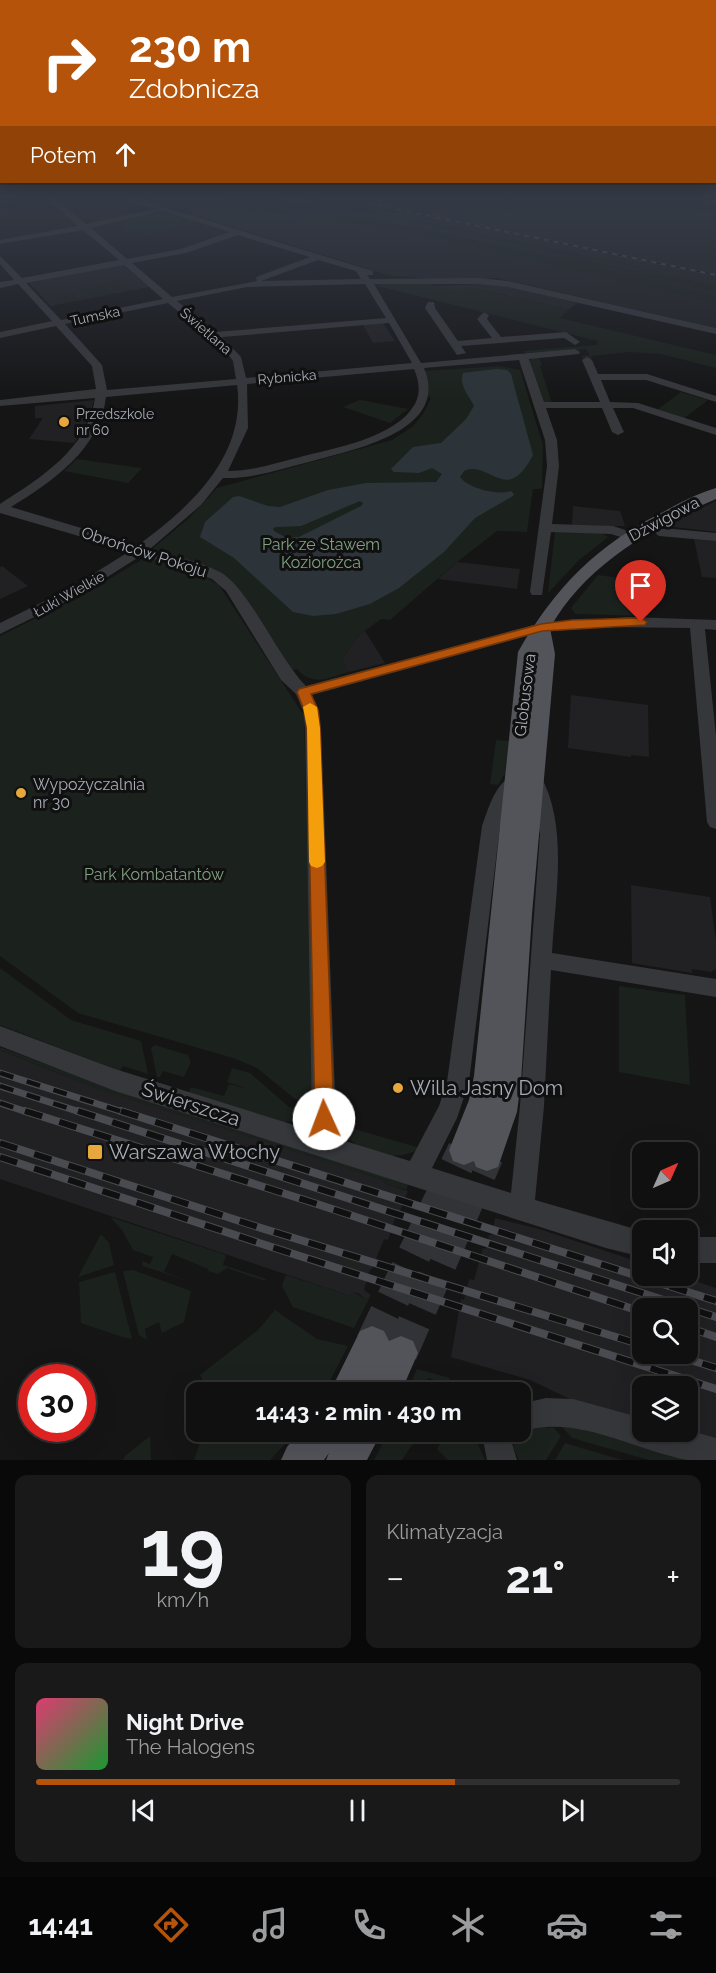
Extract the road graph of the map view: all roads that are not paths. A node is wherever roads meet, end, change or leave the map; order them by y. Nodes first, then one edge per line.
1 (5, 264) edge
2 (109, 264) edge
3 (129, 264) edge
4 (299, 264) edge
5 (339, 264) edge
6 (358, 270) junction
7 (21, 281) junction
8 (406, 281) junction
9 (368, 282) junction
10 (247, 284) junction
11 (0, 285) edge
12 (170, 300) junction
13 (431, 304) dead end
14 (484, 315) dead end
15 (392, 320) junction
16 (59, 323) junction
17 (526, 325) dead end
18 (716, 332) edge
19 (0, 335) edge
20 (212, 335) junction
21 (537, 337) junction
22 (498, 340) junction
23 (455, 344) junction
24 (523, 356) junction
25 (587, 360) dead end
26 (467, 361) junction
27 (417, 366) junction
28 (595, 377) junction
29 (242, 381) junction
30 (100, 394) junction
31 (716, 399) edge
32 (0, 403) edge
33 (539, 405) junction
34 (606, 405) junction
35 (618, 432) dead end
36 (716, 432) edge
37 (220, 474) junction
38 (716, 493) edge
39 (0, 508) edge
40 (649, 524) junction
41 (545, 528) junction
42 (630, 536) junction
43 (716, 537) edge
44 (141, 550) junction
45 (537, 592) dead end
46 (697, 624) junction
47 (716, 625) edge
48 (541, 628) junction
49 (0, 629) edge
50 (303, 692) junction
51 (524, 780) junction
52 (716, 822) edge
53 (541, 960) junction
54 (716, 988) edge
55 (0, 1036) edge
56 (318, 1145) junction
57 (476, 1153) tunnel mouth
58 (416, 1175) junction
59 (522, 1208) junction
60 (632, 1241) edge
61 (698, 1250) edge
62 (716, 1250) edge
63 (357, 1382) edge
64 (384, 1382) edge
65 (531, 1414) edge
66 (315, 1442) edge
67 (357, 1442) edge
68 (716, 1453) edge
69 (300, 1460) edge
70 (345, 1460) edge

1 - 7 street
2 - 7 street
3 - 12 street, Świetlana
4 - 10 street
5 - 6 street
6 - 8 street
6 - 9 street
7 - 11 street
7 - 16 street
8 - 9 street, Tumska
8 - 18 street
9 - 10 street, Tumska
9 - 15 street
10 - 12 street, Tumska
12 - 16 street, Tumska
12 - 20 street, Świetlana
13 - 23 street
14 - 22 street
15 - 20 street
15 - 27 street
16 - 19 street, Tumska
16 - 30 street
17 - 21 street
20 - 29 street, Świetlana
21 - 22 street
21 - 24 street, Rybnicka
22 - 23 street
23 - 26 street
24 - 26 street, Rybnicka
24 - 33 street
25 - 28 street
26 - 27 street, Rybnicka
27 - 29 street, Rybnicka
27 - 37 street
28 - 31 street
28 - 34 street
29 - 30 street, Rybnicka
29 - 37 street, Łuki Wielkie
30 - 32 street, Rybnicka
30 - 39 street
33 - 34 street
33 - 41 street
34 - 35 street
34 - 36 street
37 - 44 street, Łuki Wielkie
38 - 40 main road, Dźwigowa
39 - 44 street, Obrońców Pokoju
40 - 42 main road, Dźwigowa
40 - 43 street
41 - 42 street
41 - 45 street
42 - 48 main road, Dźwigowa
44 - 49 street, Łuki Wielkie
44 - 50 street, Obrońców Pokoju
46 - 47 street
46 - 48 street
46 - 52 street
48 - 50 street
48 - 51 main road, Globusowa
50 - 56 street
51 - 53 street
51 - 57 main road, Globusowa
51 - 58 street
53 - 54 street
53 - 59 street
55 - 56 street, Świerszcza
56 - 58 street, Świerszcza
58 - 59 street, Świerszcza
59 - 60 street, Świerszcza
61 - 62 street
63 - 64 main road
65 - 68 street
66 - 69 main road
67 - 70 main road

